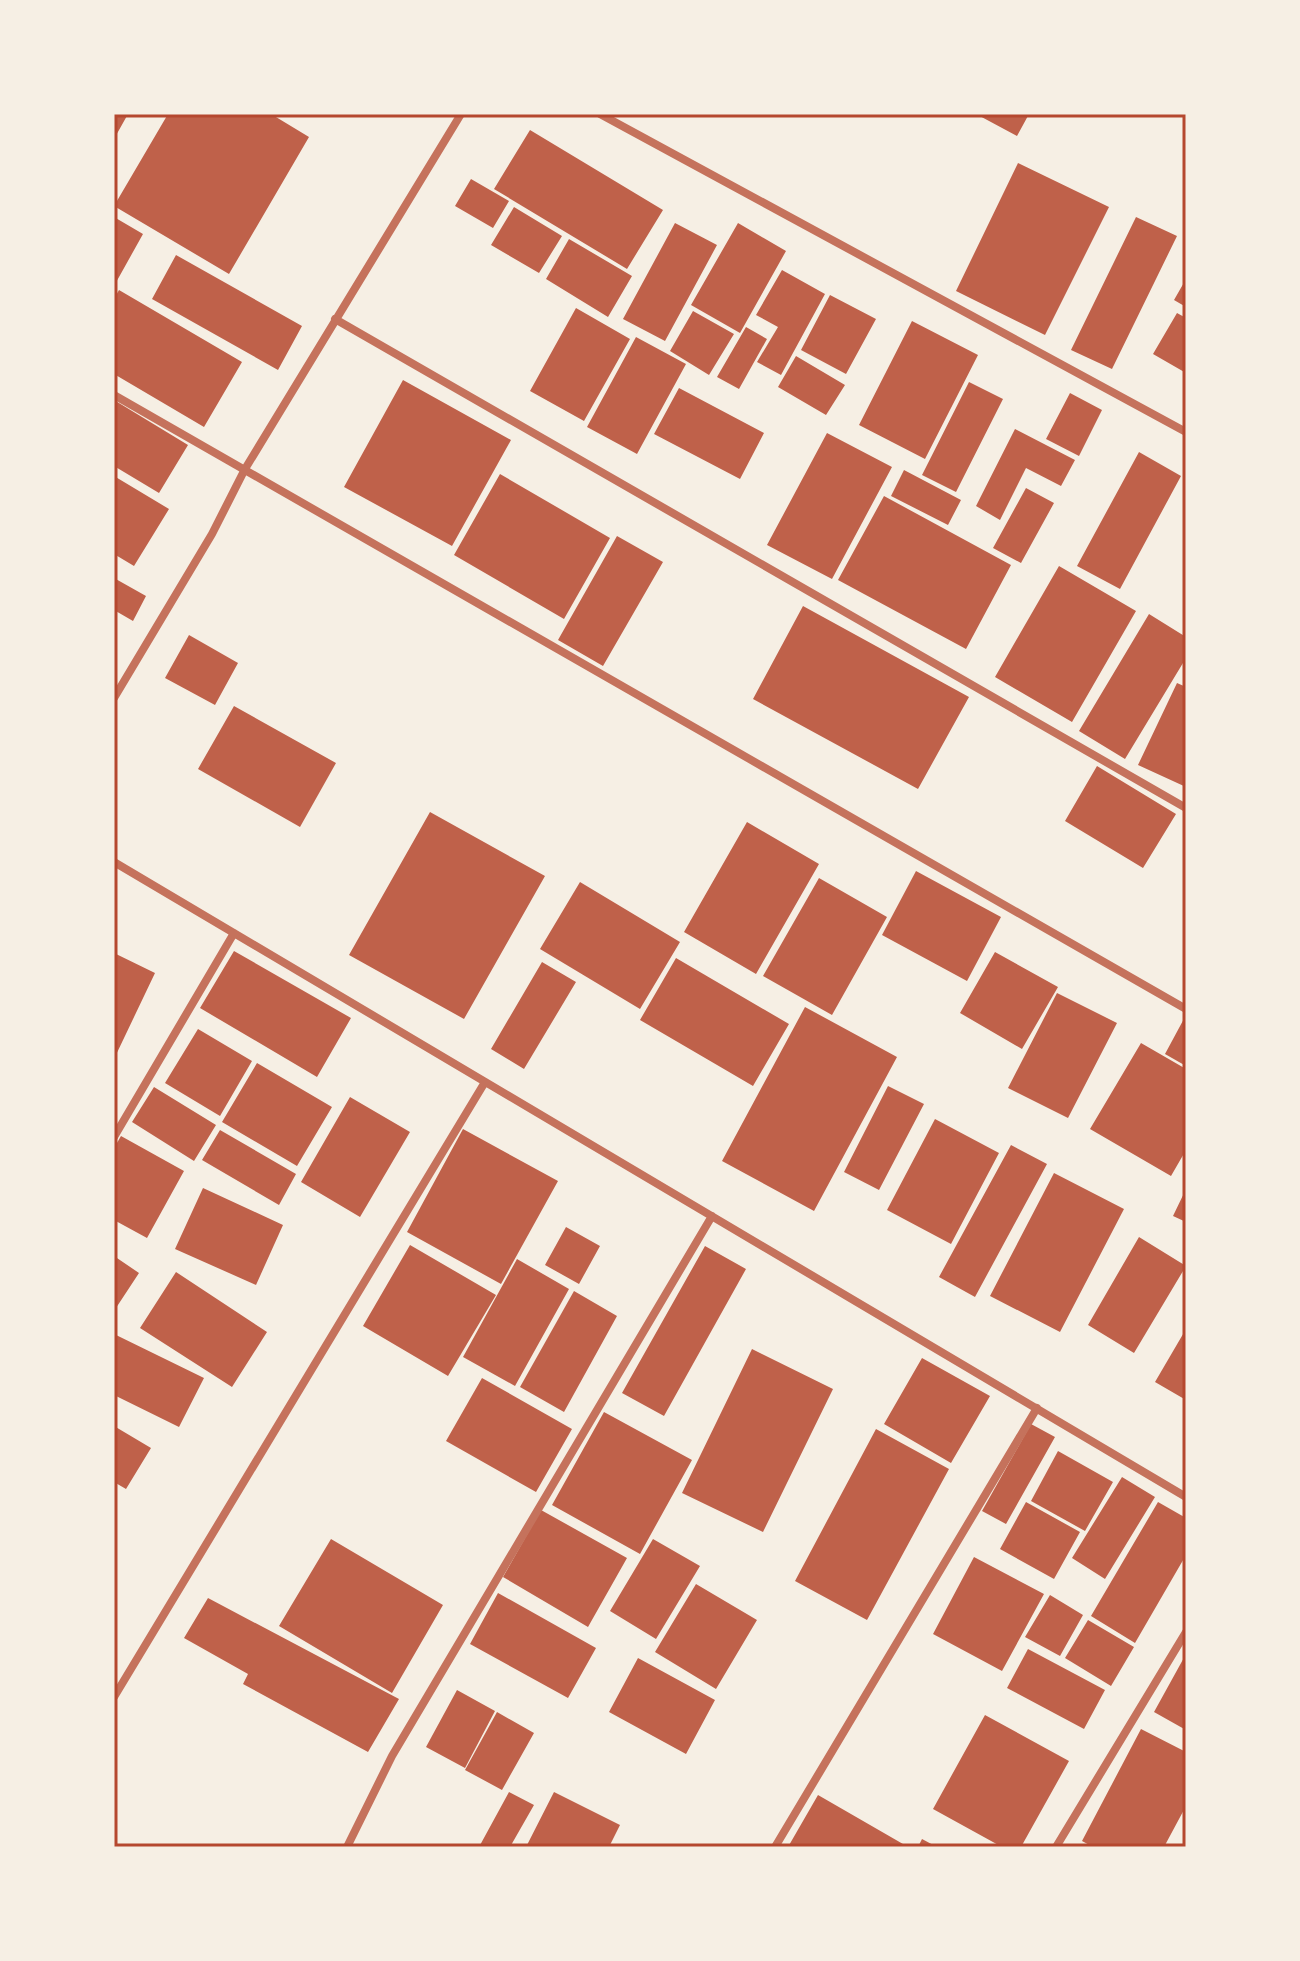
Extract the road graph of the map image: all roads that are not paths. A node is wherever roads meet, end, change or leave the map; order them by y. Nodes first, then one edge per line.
1 (461, 114) edge
2 (600, 114) edge
3 (335, 319) junction
4 (114, 395) edge
5 (1186, 432) edge
6 (245, 469) junction
7 (114, 698) edge
8 (1186, 808) edge
9 (114, 862) edge
10 (234, 933) junction
11 (1186, 1009) edge
12 (485, 1082) junction
13 (114, 1137) edge
14 (712, 1216) junction
15 (1037, 1408) junction
16 (1186, 1497) edge
17 (1186, 1632) edge
18 (114, 1697) edge
19 (347, 1847) edge
20 (775, 1847) edge
21 (1056, 1847) edge

1 - 3 street
2 - 5 street
3 - 6 street
3 - 8 street
4 - 6 street
6 - 7 street
6 - 11 street
9 - 10 street
10 - 12 street
10 - 13 street
12 - 14 street
12 - 18 street
14 - 15 street
14 - 19 street
15 - 16 street
15 - 20 street
17 - 21 street

